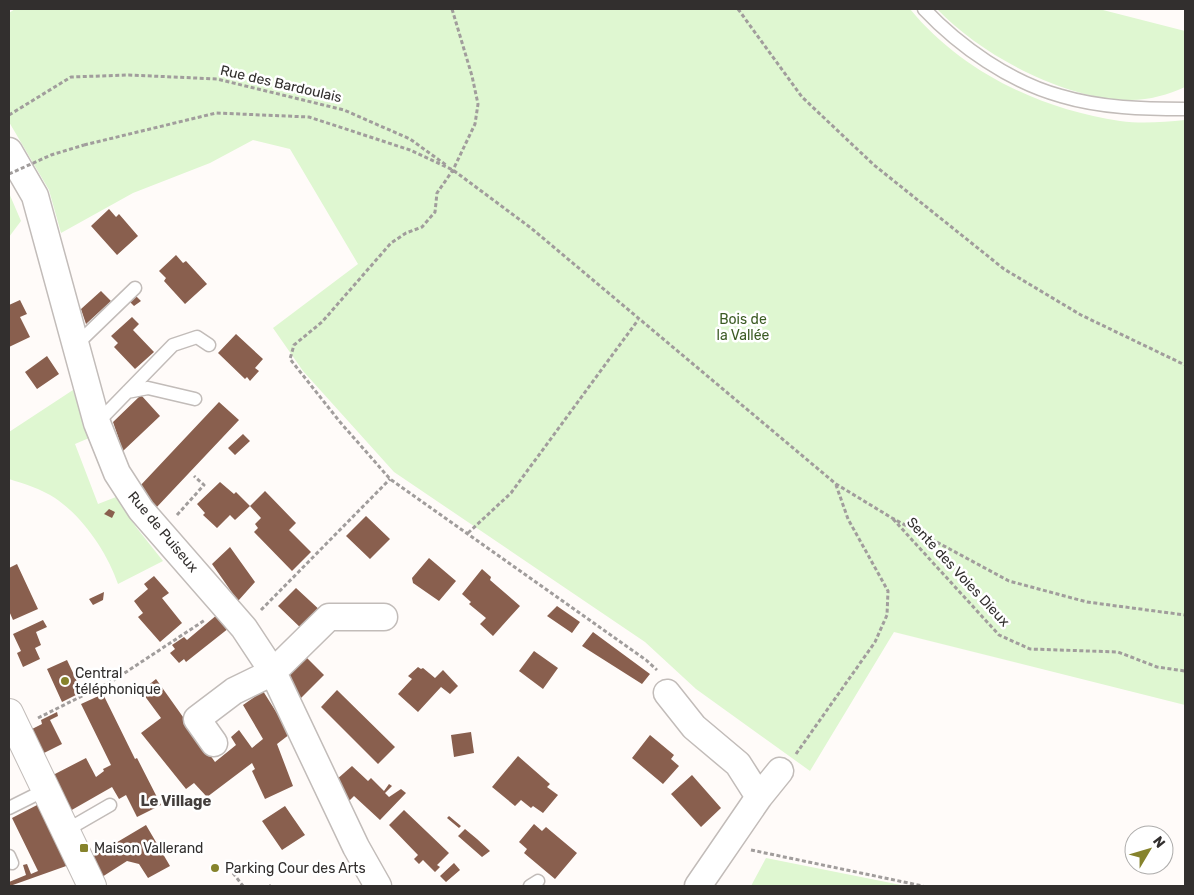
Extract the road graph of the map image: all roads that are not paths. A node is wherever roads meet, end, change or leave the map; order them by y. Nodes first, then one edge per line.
1 (924, 9) edge
2 (1185, 110) edge
3 (9, 151) edge
4 (135, 288) dead end
5 (76, 345) junction
6 (209, 345) dead end
7 (127, 392) junction
8 (195, 398) dead end
9 (97, 423) junction
10 (384, 617) dead end
11 (273, 672) junction
12 (667, 693) road end
13 (12, 721) edge
14 (214, 743) dead end
15 (780, 771) road end
16 (46, 790) junction
17 (759, 797) junction
18 (110, 805) dead end
19 (9, 808) edge
20 (65, 831) junction
21 (92, 886) edge
22 (378, 886) edge
23 (698, 886) edge

1 - 2 lane
3 - 5 street, Rue de Puiseux
4 - 5 lane
5 - 9 street, Rue de Puiseux
6 - 7 lane
7 - 8 lane
7 - 9 lane
9 - 11 street, Rue de Puiseux
10 - 11 street
11 - 14 street
11 - 22 street, Rue de Puiseux
12 - 17 street
13 - 16 street
15 - 17 street
16 - 19 lane
16 - 20 street
17 - 23 street
18 - 20 lane
20 - 21 street

